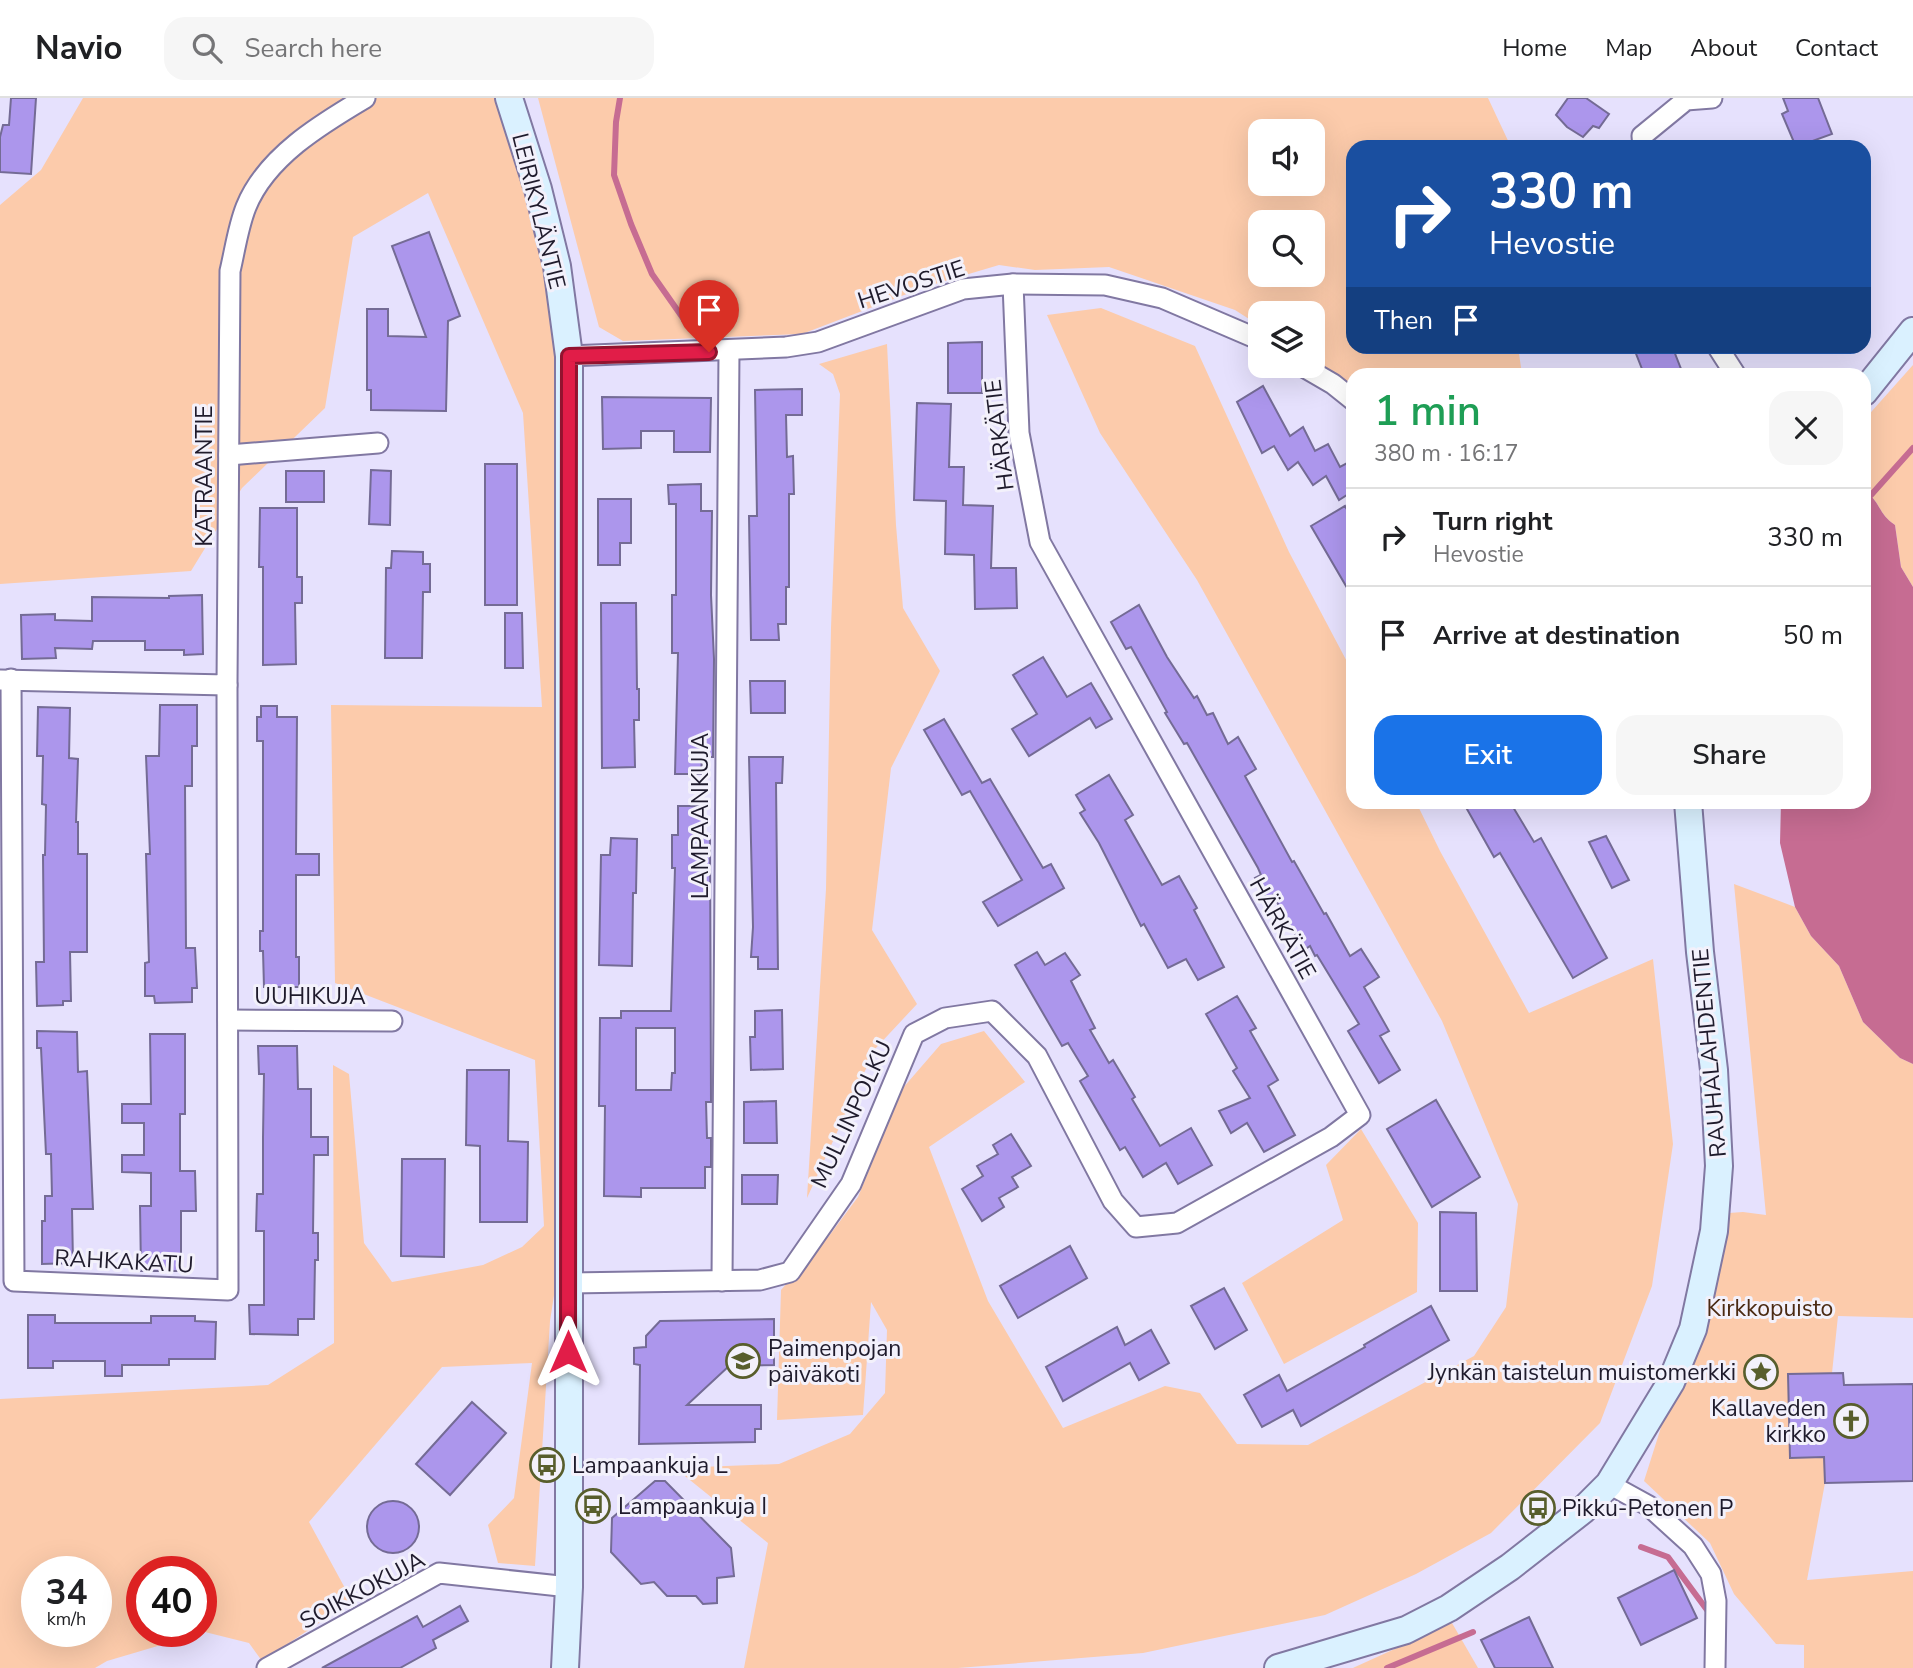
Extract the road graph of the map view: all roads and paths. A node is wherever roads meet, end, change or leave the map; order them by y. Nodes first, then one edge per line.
1 (365, 98) edge
2 (509, 98) edge
3 (1712, 98) edge
4 (1642, 140) edge
5 (1013, 284) junction
6 (1913, 331) edge
7 (1248, 335) edge
8 (729, 351) junction
9 (569, 356) junction
10 (1323, 378) edge
11 (1871, 383) edge
12 (1346, 394) edge
13 (378, 443) dead end
14 (229, 455) junction
15 (6, 680) edge
16 (228, 685) junction
17 (1689, 809) edge
18 (992, 1011) joint
19 (228, 1020) junction
20 (392, 1021) dead end
21 (722, 1281) junction
22 (569, 1283) junction
23 (1608, 1484) junction
24 (569, 1587) junction
25 (267, 1668) edge
26 (565, 1668) edge
27 (1278, 1668) edge
28 (1715, 1668) edge

1 - 14 street, KATRAANTIE
2 - 9 street, LEIRIKYLÄNTIE
3 - 4 street
5 - 7 street, HEVOSTIE
5 - 8 street, HEVOSTIE
5 - 18 street, HÄRKÄTIE
6 - 11 street
8 - 9 street, HEVOSTIE
8 - 21 street, LAMPAANKUJA
9 - 22 street, LEIRIKYLÄNTIE
10 - 12 street
13 - 14 street
14 - 16 street, KATRAANTIE
15 - 16 street
15 - 19 street, RAHKAKATU
16 - 19 street, RAHKAKATU
17 - 23 street, RAUHALAHDENTIE
18 - 21 street, MULLINPOLKU
19 - 20 street, UUHIKUJA
21 - 22 street, MULLINPOLKU
22 - 24 street, LEIRIKYLÄNTIE
23 - 27 street, RAUHALAHDENTIE
23 - 28 street
24 - 25 street, SOIKKOKUJA
24 - 26 street, LEIRIKYLÄNTIE

